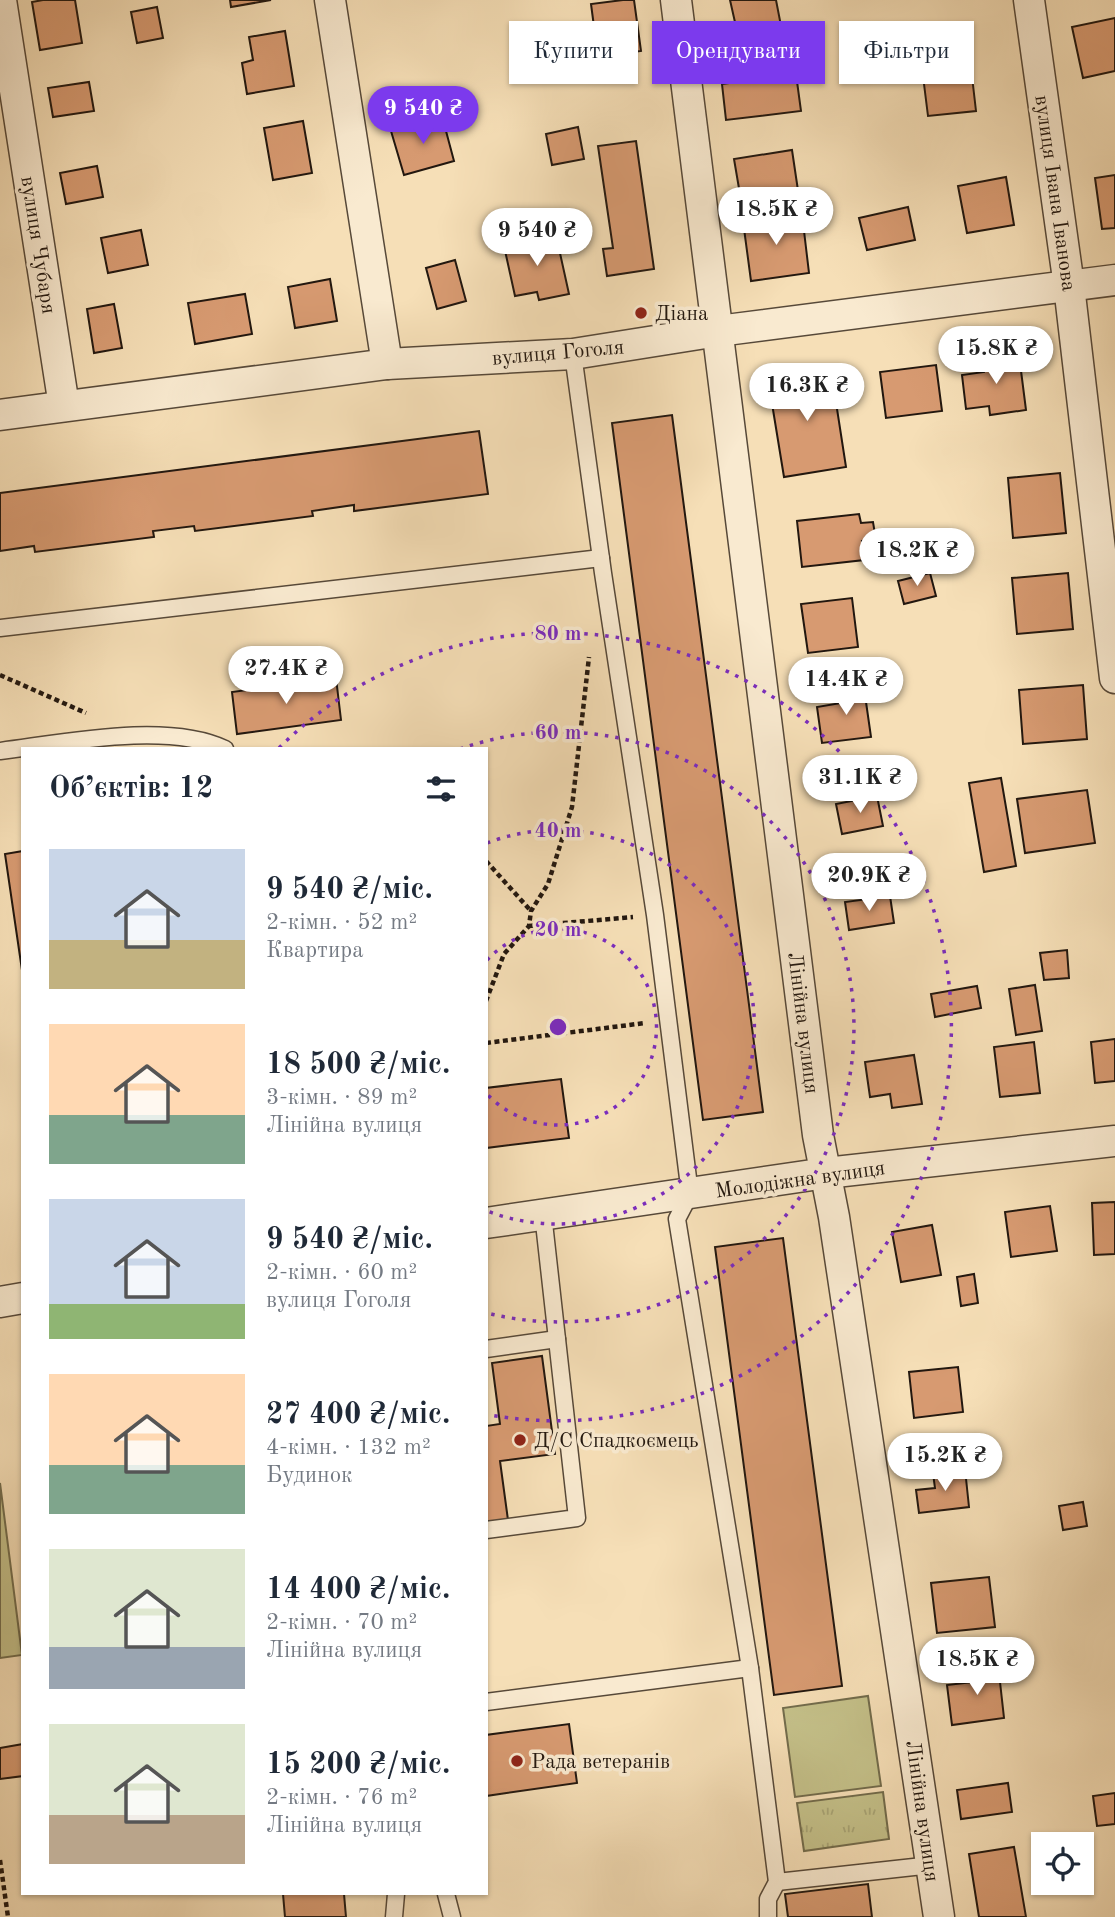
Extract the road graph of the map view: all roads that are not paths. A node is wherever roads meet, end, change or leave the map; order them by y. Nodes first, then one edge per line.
1 (1, 0) edge
2 (330, 0) edge
3 (676, 0) edge
4 (1029, 0) edge
5 (1115, 280) edge
6 (1069, 286) junction
7 (718, 331) junction
8 (573, 354) junction
9 (387, 364) junction
10 (64, 406) junction
11 (0, 415) edge
12 (601, 558) junction
13 (0, 628) edge
14 (1115, 678) edge
15 (88, 745) edge
16 (59, 747) edge
17 (220, 747) edge
18 (21, 750) edge
19 (0, 751) edge
20 (1115, 1141) edge
21 (826, 1173) junction
22 (690, 1194) junction
23 (543, 1214) junction
24 (488, 1223) edge
25 (21, 1298) edge
26 (0, 1302) edge
27 (557, 1339) junction
28 (488, 1349) edge
29 (488, 1530) edge
30 (750, 1668) junction
31 (488, 1702) edge
32 (932, 1865) junction
33 (777, 1882) junction
34 (396, 1895) edge
35 (446, 1895) edge
36 (394, 1917) edge
37 (452, 1917) edge
38 (768, 1917) edge
39 (939, 1917) edge

1 - 10 street, вулиця Чубаря
2 - 9 street
3 - 7 street, Лінійна вулиця
4 - 6 street, вулиця Івана Іванова
5 - 6 street, вулиця Гоголя
6 - 7 street, вулиця Гоголя
6 - 14 street, вулиця Івана Іванова
7 - 8 street, вулиця Гоголя
7 - 21 street, Лінійна вулиця
8 - 9 street, вулиця Гоголя
8 - 12 lane
9 - 10 street, вулиця Гоголя
10 - 11 street, вулиця Гоголя
12 - 13 lane
12 - 22 lane
15 - 16 lane
15 - 17 lane
18 - 19 lane
20 - 21 street, Молодіжна вулиця
21 - 22 street, Молодіжна вулиця
21 - 32 street, Лінійна вулиця
22 - 23 street, Молодіжна вулиця
22 - 30 lane
23 - 24 street, Молодіжна вулиця
23 - 27 lane
25 - 26 street
27 - 28 lane
27 - 29 lane
30 - 31 lane
30 - 33 lane
32 - 33 lane
32 - 39 street, Лінійна вулиця
33 - 38 lane
34 - 36 lane
35 - 37 lane

